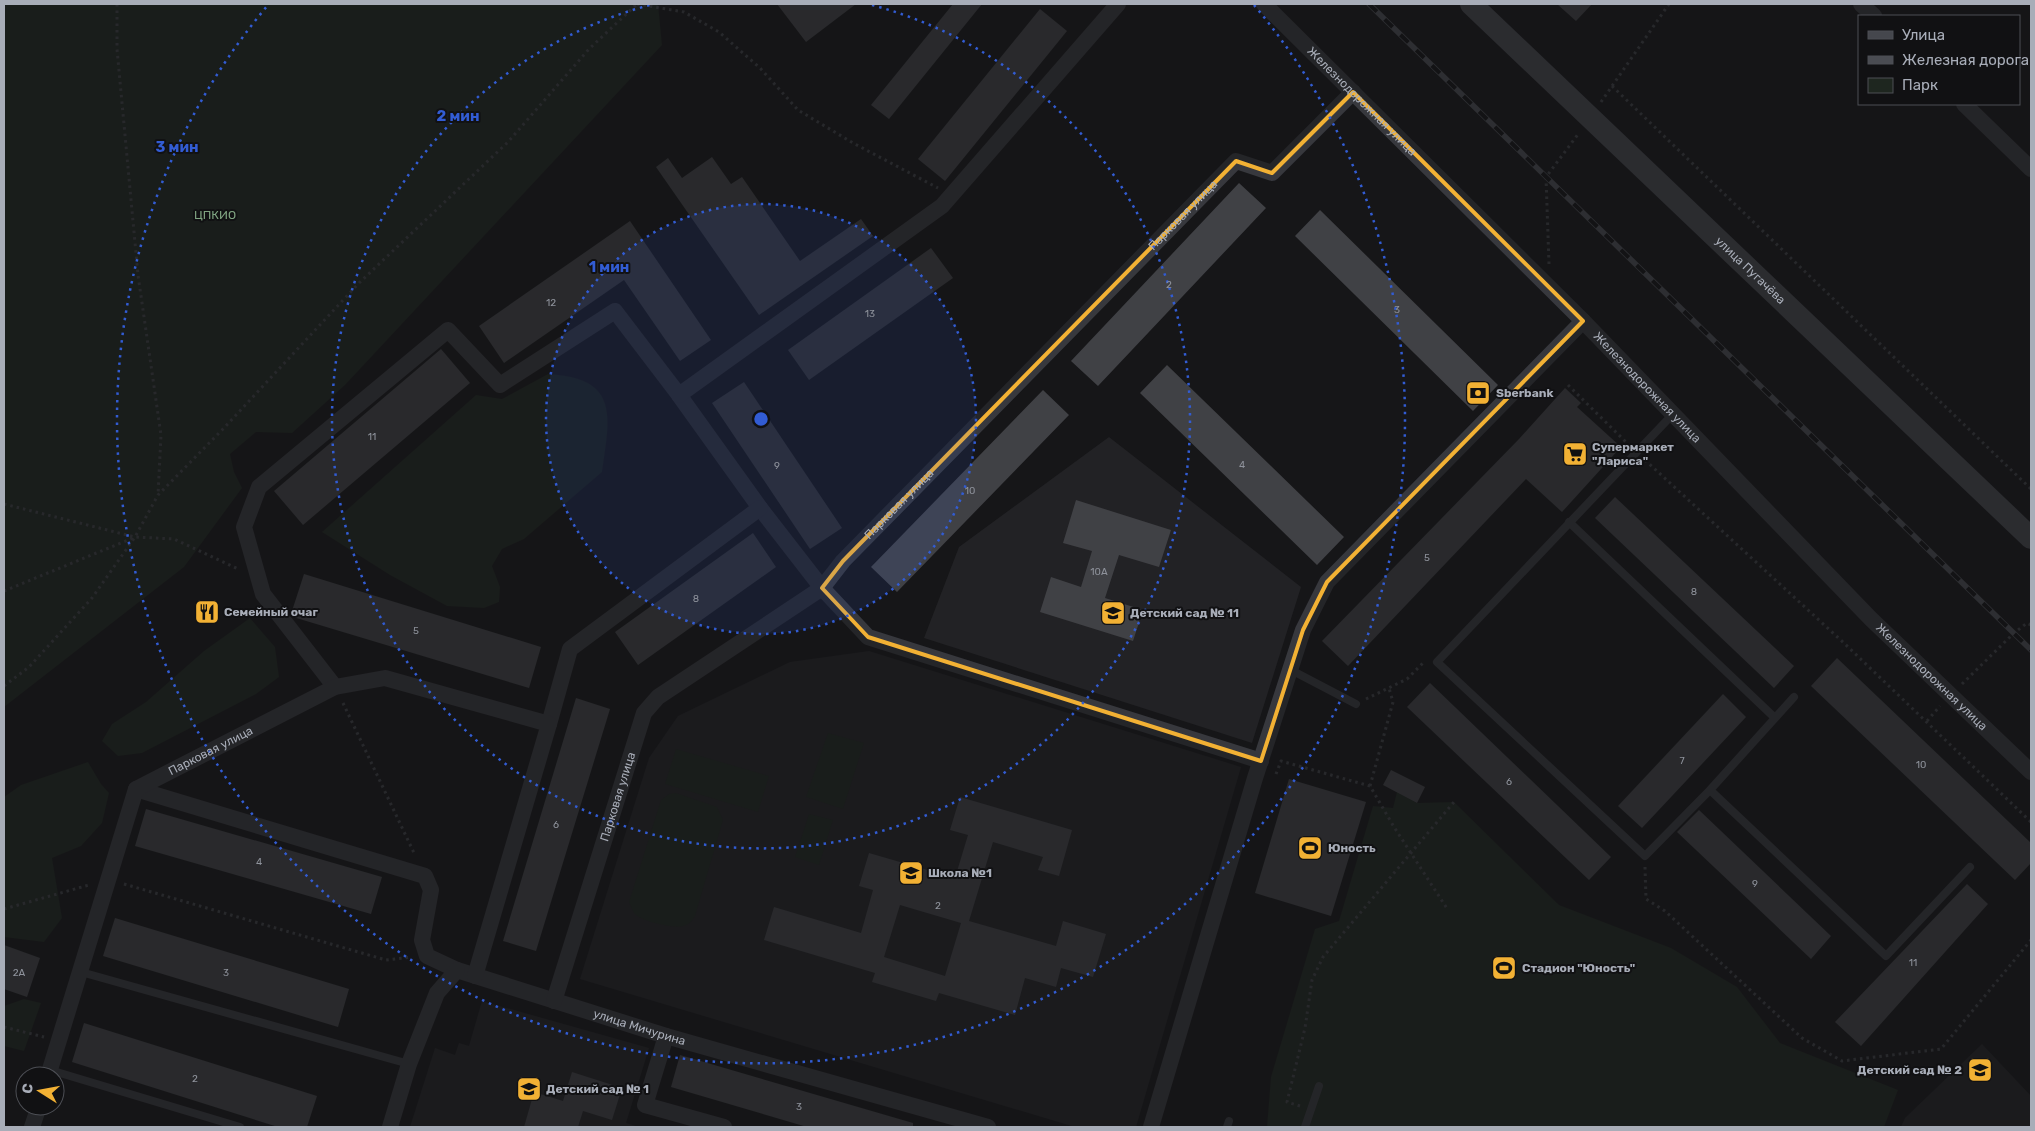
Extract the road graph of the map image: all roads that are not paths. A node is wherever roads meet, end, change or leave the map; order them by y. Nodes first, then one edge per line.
1 (1118, 4) edge
2 (1264, 4) edge
3 (1470, 4) edge
4 (1861, 4) edge
5 (1873, 15) edge
6 (1353, 92) junction
7 (1965, 105) edge
8 (2031, 169) edge
9 (1583, 321) junction
10 (679, 395) junction
11 (1673, 414) junction
12 (760, 508) junction
13 (1569, 522) junction
14 (2031, 538) edge
15 (822, 588) junction
16 (1290, 670) junction
17 (335, 687) junction
18 (1794, 697) dead end
19 (1356, 704) dead end
20 (1775, 718) junction
21 (549, 724) junction
22 (1261, 761) junction
23 (2031, 772) edge
24 (136, 789) junction
25 (1710, 790) junction
26 (1970, 867) dead end
27 (457, 970) junction
28 (80, 972) junction
29 (475, 976) junction
30 (554, 1001) junction
31 (666, 1036) junction
32 (409, 1064) junction
33 (51, 1066) edge
34 (65, 1078) edge
35 (1319, 1086) dead end
36 (240, 1127) edge
37 (390, 1127) edge
38 (724, 1127) edge
39 (988, 1127) edge
40 (1150, 1127) edge
41 (1306, 1127) edge

1 - 10 street
2 - 6 street, Железнодорожная улица
3 - 14 street, улица Пугачёва
4 - 5 street
6 - 9 street, Железнодорожная улица
6 - 15 street, Парковая улица
7 - 8 street
9 - 11 street, Железнодорожная улица
9 - 16 street
10 - 12 street
10 - 17 street
11 - 13 lane
11 - 23 street, Железнодорожная улица
12 - 15 street
12 - 21 street
13 - 20 lane
13 - 25 lane
15 - 22 street
15 - 30 street, Парковая улица
16 - 19 lane
16 - 22 street
17 - 21 street, Парковая улица
17 - 24 street, Парковая улица
18 - 20 lane
20 - 25 lane
21 - 29 street
22 - 40 street
24 - 27 street, улица Мичурина
24 - 28 street
25 - 26 lane
27 - 29 street, улица Мичурина
27 - 32 street
28 - 32 lane
28 - 33 street
29 - 30 street, улица Мичурина
30 - 31 street, улица Мичурина
31 - 38 street
31 - 39 street, улица Мичурина
32 - 37 street
34 - 36 lane
35 - 41 lane

